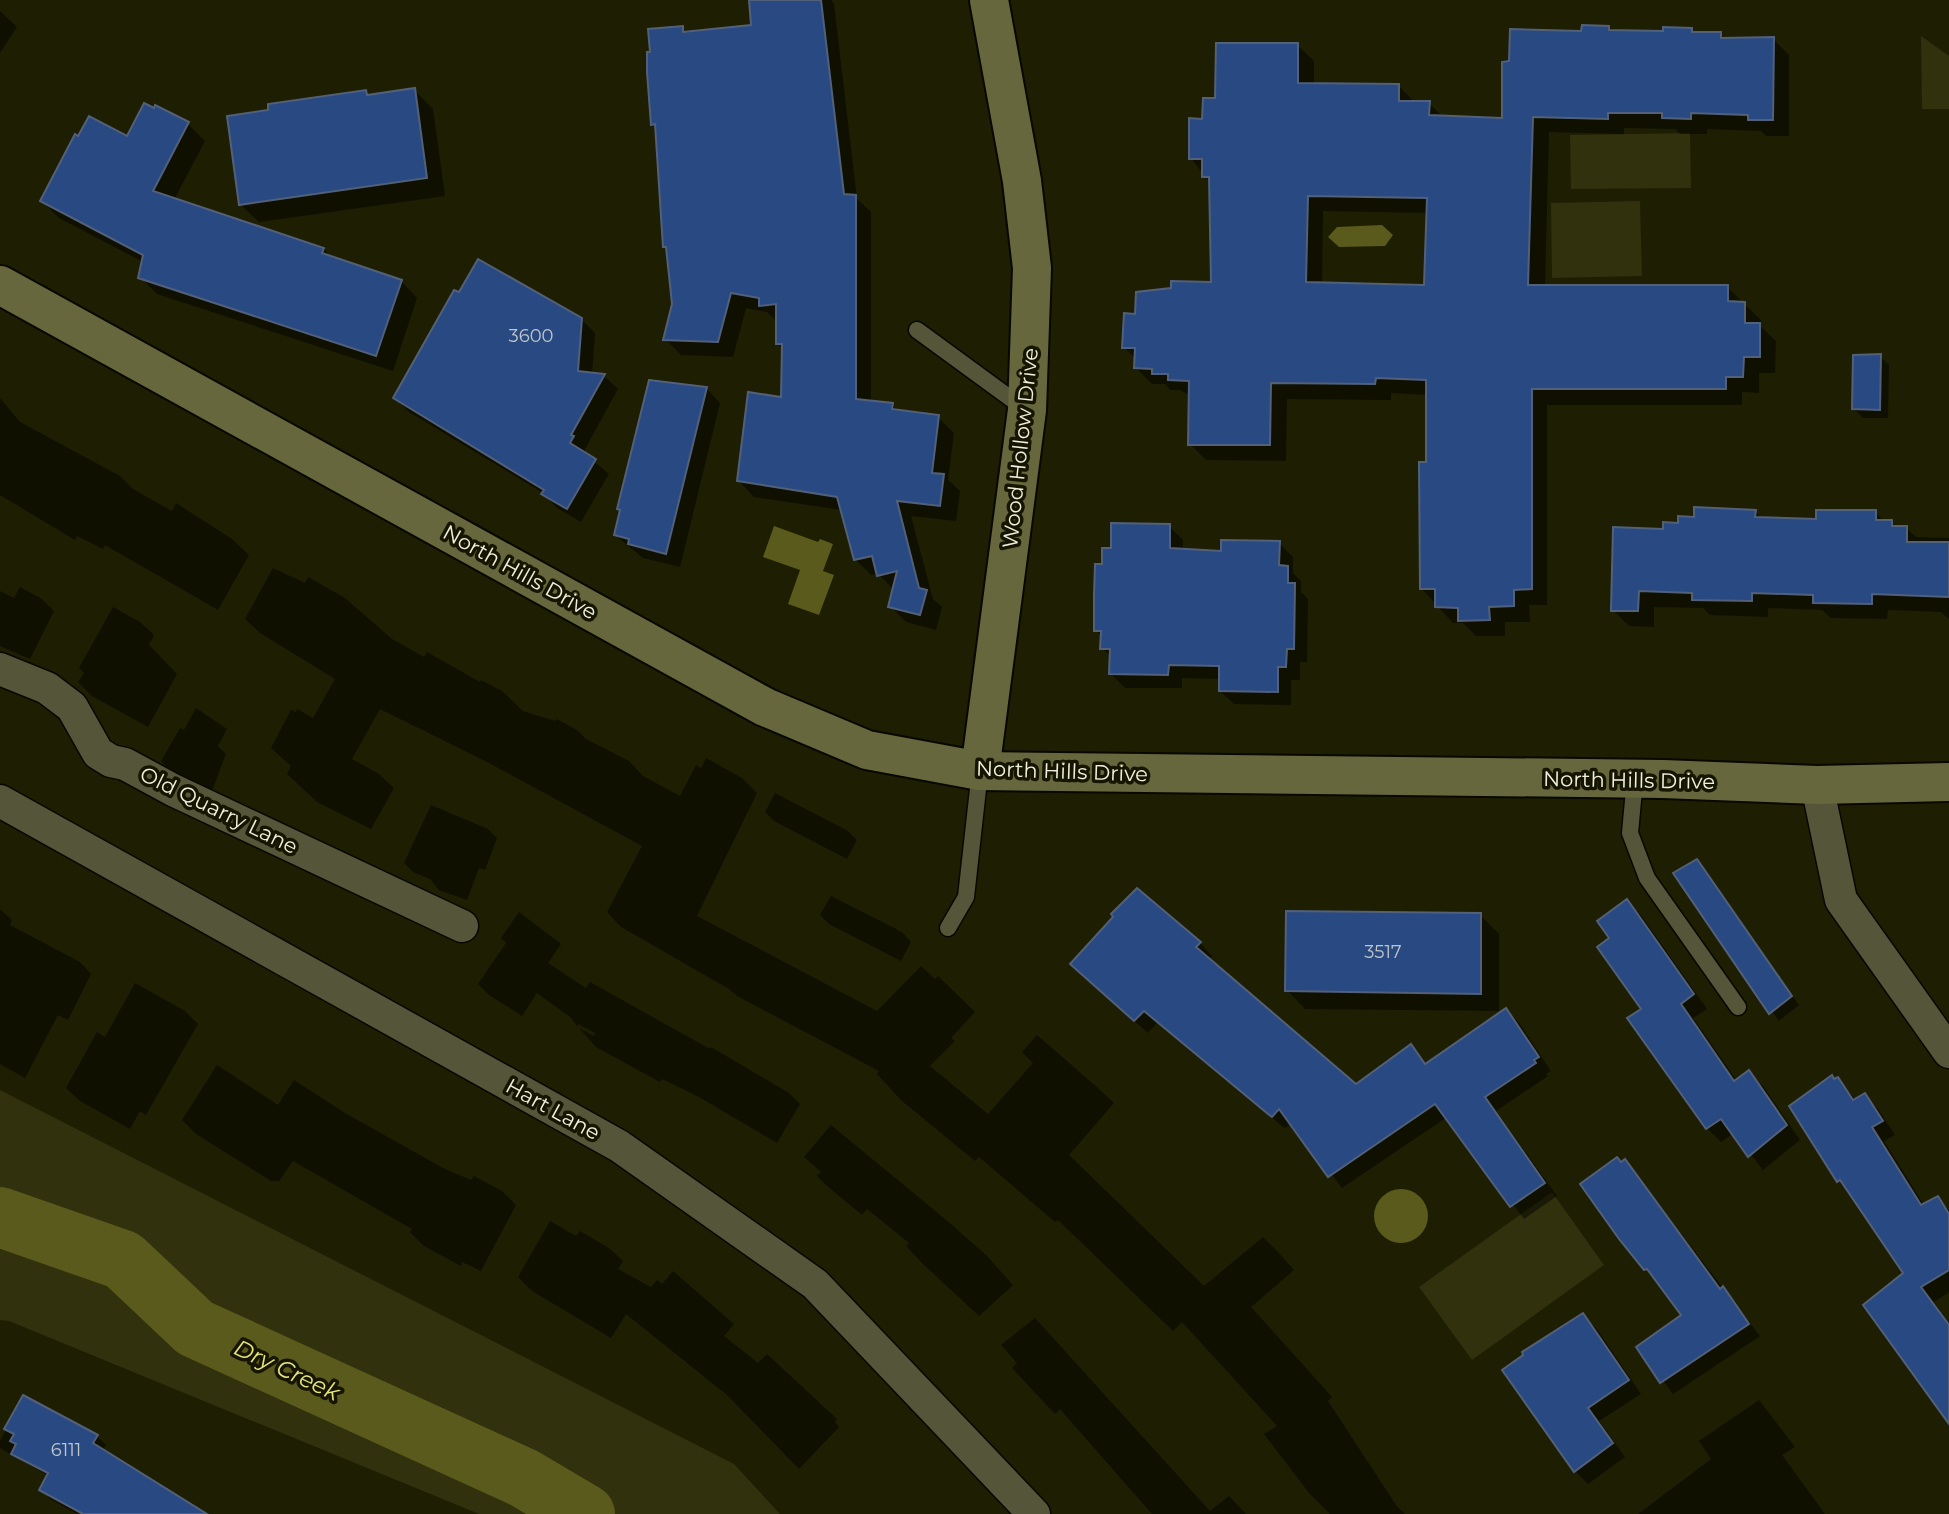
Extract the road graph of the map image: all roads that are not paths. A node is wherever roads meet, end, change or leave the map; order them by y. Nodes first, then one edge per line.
1 (989, 0) edge
2 (0, 285) edge
3 (917, 330) dead end
4 (1027, 410) junction
5 (0, 669) edge
6 (981, 771) junction
7 (1635, 779) junction
8 (1949, 782) edge
9 (1816, 785) junction
10 (0, 801) edge
11 (462, 926) dead end
12 (948, 928) dead end
13 (1738, 1007) dead end
14 (1949, 1052) edge
15 (1034, 1514) edge

1 - 4 street, Wood Hollow Drive
2 - 6 street, North Hills Drive
3 - 4 lane
4 - 6 street, Wood Hollow Drive
5 - 11 street, Old Quarry Lane
6 - 7 street, North Hills Drive
6 - 12 lane
7 - 9 street, North Hills Drive
7 - 13 lane
8 - 9 street, North Hills Drive
9 - 14 street
10 - 15 street, Hart Lane

